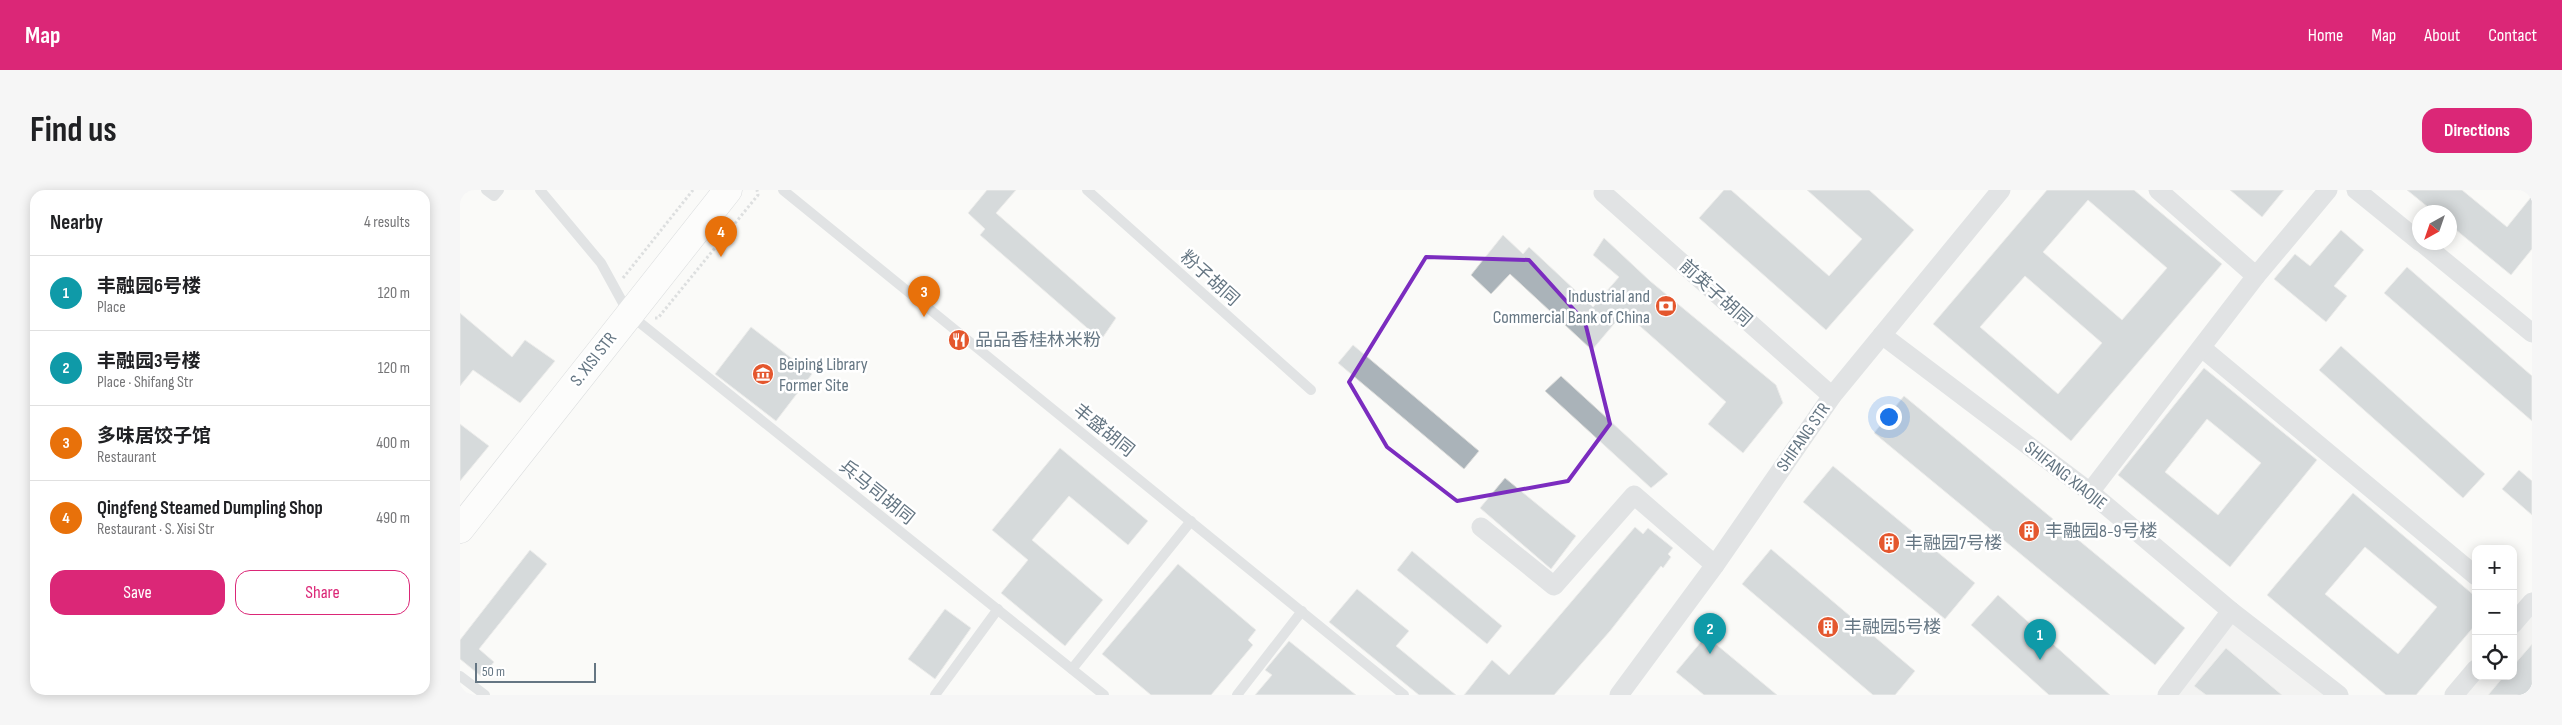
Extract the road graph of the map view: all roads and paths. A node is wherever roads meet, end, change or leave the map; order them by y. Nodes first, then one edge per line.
1 (486, 190) edge
2 (499, 190) edge
3 (540, 190) edge
4 (693, 190) edge
5 (728, 190) edge
6 (762, 190) edge
7 (783, 190) edge
8 (1087, 190) edge
9 (2001, 190) edge
10 (2158, 190) edge
11 (2328, 190) edge
12 (2356, 190) edge
13 (1603, 191) edge
14 (758, 195) dead end
15 (2412, 236) edge
16 (2430, 250) edge
17 (2256, 276) junction
18 (618, 284) dead end
19 (629, 314) junction
20 (2532, 333) edge
21 (1882, 335) junction
22 (2202, 348) junction
23 (1311, 390) dead end
24 (1832, 396) junction
25 (2090, 492) junction
26 (1191, 522) junction
27 (1481, 527) dead end
28 (460, 529) edge
29 (1715, 566) junction
30 (2472, 573) edge
31 (998, 609) junction
32 (1302, 612) junction
33 (2232, 612) junction
34 (1072, 669) junction
35 (2472, 674) edge
36 (460, 676) edge
37 (1401, 694) edge
38 (485, 695) edge
39 (935, 695) edge
40 (1104, 695) edge
41 (1237, 695) edge
42 (1619, 695) edge
43 (2167, 695) edge
44 (2339, 695) edge
45 (2454, 695) edge

1 - 2 lane
3 - 19 lane
4 - 18 path
5 - 19 main road, S. XISI STR
6 - 14 path
7 - 26 lane, 丰盛胡同
8 - 23 lane, 粉子胡同
9 - 21 street, SHIFANG STR
10 - 17 street
11 - 17 street
12 - 15 street
13 - 24 street, 前英子胡同
16 - 20 street
17 - 22 street
19 - 28 main road, S. XISI STR
19 - 31 lane, 兵马司胡同
21 - 24 street, SHIFANG STR
21 - 25 street, SHIFANG XIAOJIE
22 - 25 street
22 - 30 street
24 - 29 street, SHIFANG STR
25 - 33 street, SHIFANG XIAOJIE
26 - 32 lane, 丰盛胡同
26 - 34 lane
27 - 29 street
29 - 42 street, SHIFANG STR
31 - 34 lane, 兵马司胡同
31 - 39 lane
32 - 37 lane, 丰盛胡同
32 - 41 lane
33 - 43 street
33 - 44 street, SHIFANG XIAOJIE
34 - 40 lane, 兵马司胡同
35 - 45 street
36 - 38 lane

